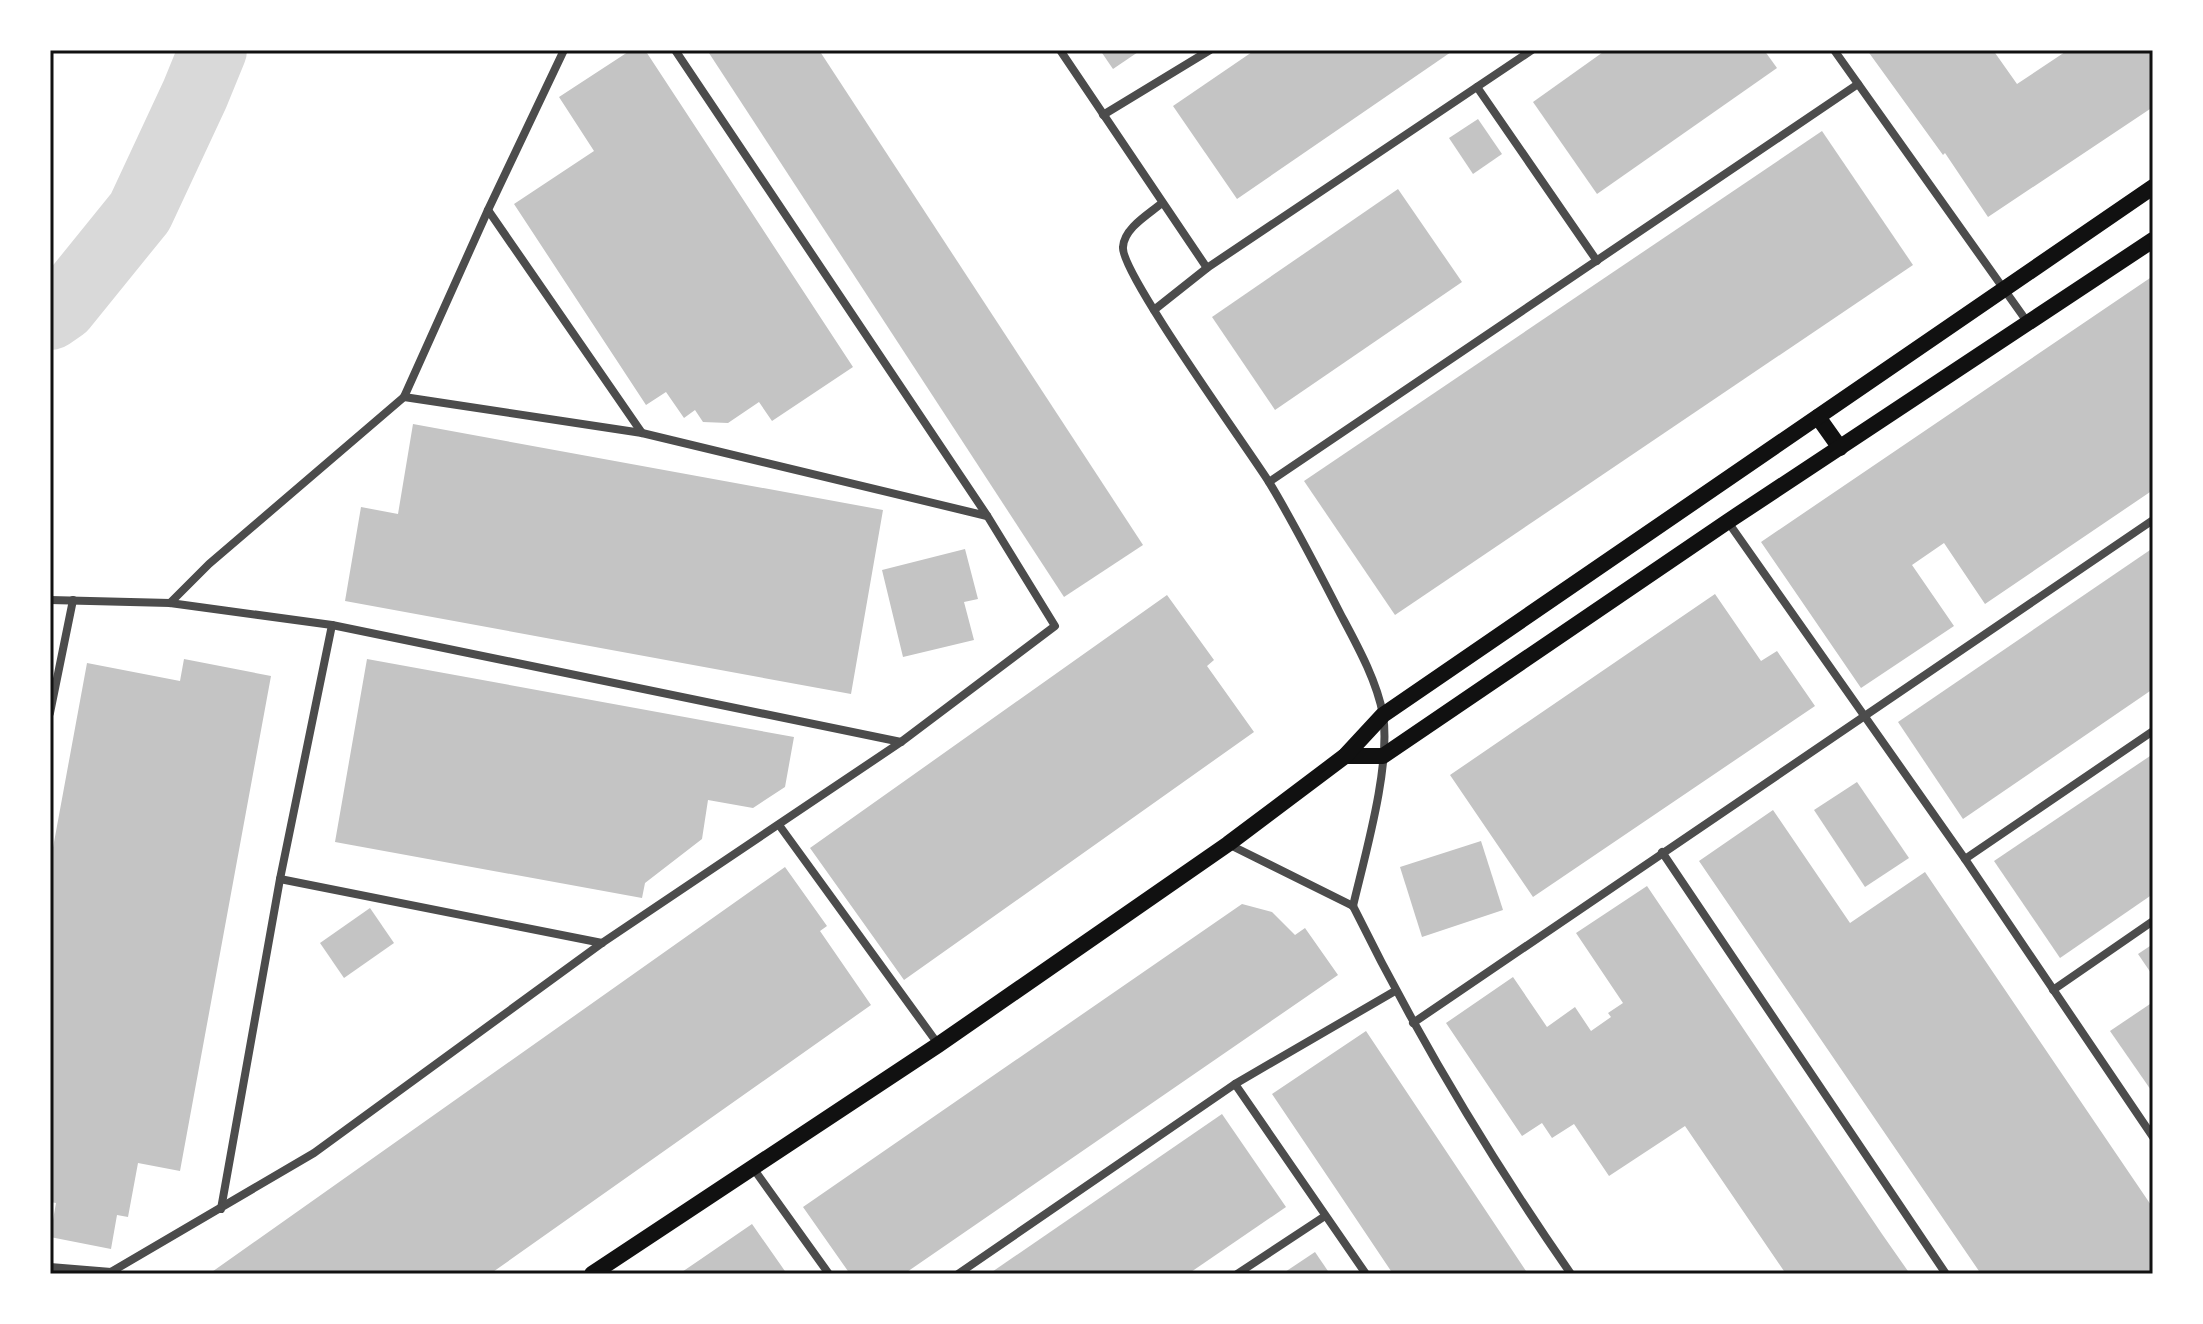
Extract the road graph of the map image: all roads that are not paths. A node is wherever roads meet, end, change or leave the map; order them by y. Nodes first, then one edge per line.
1 (564, 50) edge
2 (675, 50) edge
3 (1060, 50) edge
4 (1210, 50) edge
5 (1532, 50) edge
6 (1834, 50) edge
7 (1858, 84) junction
8 (1477, 87) junction
9 (1103, 115) junction
10 (2153, 187) edge
11 (1162, 203) junction
12 (488, 210) junction
13 (2153, 240) edge
14 (1597, 261) junction
15 (1207, 268) junction
16 (2004, 289) junction
17 (1154, 310) junction
18 (2029, 324) junction
19 (404, 397) junction
20 (1818, 417) junction
21 (642, 433) junction
22 (1840, 448) junction
23 (1269, 482) junction
24 (988, 517) junction
25 (2153, 520) edge
26 (1727, 522) junction
27 (50, 600) edge
28 (73, 600) junction
29 (170, 603) junction
30 (332, 625) junction
31 (50, 713) edge
32 (1383, 715) junction
33 (1862, 715) junction
34 (2153, 731) edge
35 (901, 742) junction
36 (1345, 756) junction
37 (1383, 756) junction
38 (779, 825) junction
39 (1228, 844) junction
40 (1662, 852) junction
41 (1965, 859) junction
42 (280, 879) junction
43 (1353, 906) junction
44 (2153, 921) edge
45 (602, 943) junction
46 (2053, 990) junction
47 (1395, 991) junction
48 (1413, 1023) junction
49 (938, 1045) junction
50 (1235, 1084) junction
51 (2153, 1137) edge
52 (753, 1168) junction
53 (221, 1209) junction
54 (1325, 1216) junction
55 (50, 1267) edge
56 (592, 1274) edge
57 (829, 1274) edge
58 (958, 1274) edge
59 (1237, 1274) edge
60 (1366, 1274) edge
61 (1571, 1274) edge
62 (1946, 1274) edge

1 - 12 street
2 - 24 street
3 - 9 street
4 - 9 street
5 - 8 street
6 - 7 street
7 - 14 street
7 - 16 street
8 - 14 street
8 - 15 street
9 - 11 street
10 - 16 main road
11 - 15 street
11 - 17 street
12 - 19 street
12 - 21 street
13 - 18 main road
14 - 23 street
15 - 17 street
16 - 18 street
16 - 20 main road
17 - 23 street
18 - 22 main road
19 - 21 street
19 - 29 street
20 - 22 main road
20 - 32 main road
21 - 24 street
22 - 26 main road
23 - 32 street
24 - 35 street
25 - 33 street
26 - 33 street
26 - 37 main road
27 - 28 street
28 - 29 street
28 - 31 street
29 - 30 street
30 - 35 street
30 - 42 street
32 - 36 main road
32 - 37 street
33 - 40 street
33 - 41 street
34 - 41 street
35 - 38 street
36 - 37 main road
36 - 39 main road
37 - 43 street
38 - 45 street
38 - 49 street
39 - 43 street
39 - 49 main road
40 - 48 street
40 - 62 street
41 - 46 street
42 - 45 street
42 - 53 street
43 - 47 street
44 - 46 street
45 - 53 street
46 - 51 street
47 - 48 street
47 - 50 street
48 - 61 street
49 - 52 main road
50 - 54 street
50 - 58 street
52 - 56 main road
52 - 57 street
53 - 55 street
54 - 59 street
54 - 60 street

